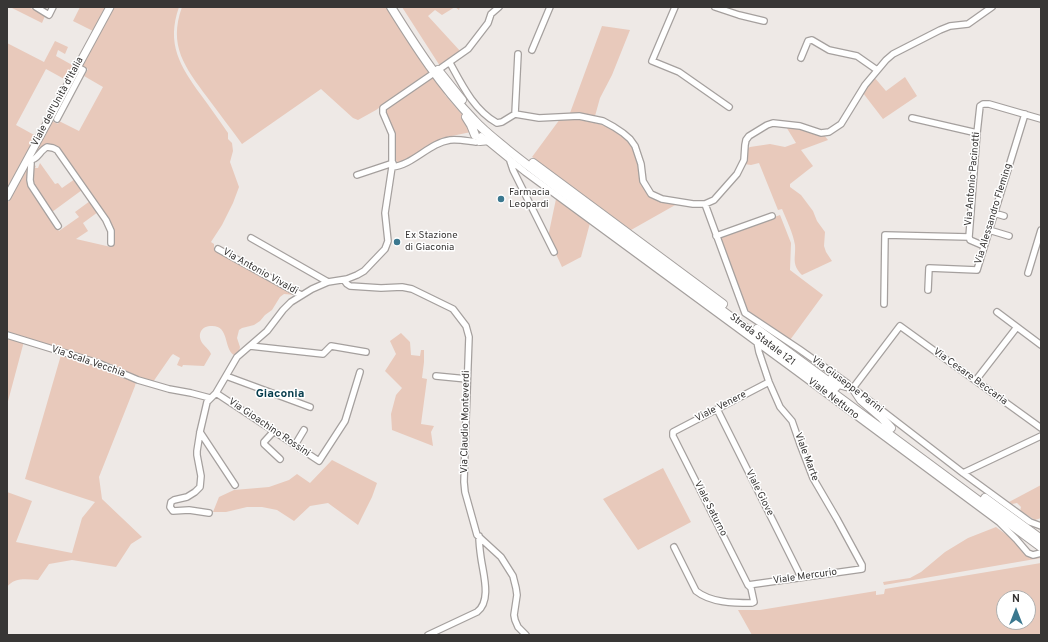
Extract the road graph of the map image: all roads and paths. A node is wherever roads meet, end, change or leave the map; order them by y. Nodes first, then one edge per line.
1 (36, 7) edge
2 (53, 7) edge
3 (110, 7) edge
4 (391, 7) edge
5 (398, 7) edge
6 (499, 7) edge
7 (550, 7) edge
8 (675, 7) edge
9 (716, 7) edge
10 (992, 7) edge
11 (764, 21) dead end
12 (532, 50) dead end
13 (518, 54) dead end
14 (801, 58) dead end
15 (450, 63) junction
16 (77, 67) junction
17 (441, 68) dead end
18 (877, 70) junction
19 (432, 75) dead end
20 (446, 89) junction
21 (729, 107) dead end
22 (515, 114) junction
23 (1025, 114) junction
24 (912, 118) dead end
25 (57, 119) dead end
26 (1041, 119) edge
27 (977, 133) junction
28 (483, 136) junction
29 (510, 160) junction
30 (28, 161) junction
31 (392, 165) junction
32 (357, 175) dead end
33 (7, 197) edge
34 (705, 204) junction
35 (994, 213) junction
36 (772, 216) dead end
37 (1004, 216) dead end
38 (58, 226) dead end
39 (989, 230) junction
40 (1041, 230) edge
41 (716, 236) junction
42 (1009, 236) dead end
43 (969, 237) junction
44 (251, 238) dead end
45 (111, 243) dead end
46 (984, 246) junction
47 (218, 249) dead end
48 (554, 252) dead end
49 (1028, 273) dead end
50 (344, 280) junction
51 (328, 282) junction
52 (928, 290) dead end
53 (301, 295) junction
54 (884, 304) dead end
55 (996, 312) dead end
56 (1017, 327) junction
57 (7, 335) edge
58 (757, 342) junction
59 (1041, 345) edge
60 (250, 346) junction
61 (785, 350) junction
62 (366, 352) dead end
63 (360, 372) dead end
64 (226, 376) junction
65 (436, 376) dead end
66 (467, 379) junction
67 (976, 380) junction
68 (769, 382) junction
69 (853, 388) junction
70 (216, 393) junction
71 (210, 398) junction
72 (310, 407) dead end
73 (717, 409) junction
74 (891, 428) junction
75 (1041, 428) edge
76 (304, 430) dead end
77 (274, 431) junction
78 (200, 432) junction
79 (673, 432) joint
80 (1041, 436) edge
81 (295, 445) junction
82 (280, 459) dead end
83 (963, 473) junction
84 (235, 485) dead end
85 (209, 513) dead end
86 (1041, 526) edge
87 (479, 536) junction
88 (1041, 539) edge
89 (674, 547) dead end
90 (1041, 547) edge
91 (1041, 553) edge
92 (862, 569) joint
93 (801, 577) junction
94 (748, 585) junction
95 (428, 635) edge
96 (526, 635) edge

1 - 2 street
3 - 16 street, Viale dell'Unità d'Italia
4 - 20 main road
5 - 28 main road
6 - 15 street
7 - 12 street
8 - 21 street
9 - 11 street
10 - 18 street
13 - 22 street
14 - 18 street
15 - 17 street
15 - 28 street
16 - 25 street
16 - 30 street, Viale dell'Unità d'Italia
18 - 34 street
19 - 31 street
20 - 28 main road
20 - 28 main road
22 - 28 street
22 - 34 street
23 - 26 street
23 - 27 street, Via Antonio Pacinotti
23 - 35 street, Via Alessandro Fleming
24 - 27 street
27 - 43 street, Via Antonio Pacinotti
28 - 29 street, Viale Nettuno
28 - 31 street
28 - 61 main road, Strada Statale 121
28 - 90 main road, Strada Statale 121
29 - 48 street
29 - 58 street, Viale Nettuno
30 - 33 street, Viale dell'Unità d'Italia
30 - 38 street
30 - 45 street
31 - 32 street
31 - 50 street
34 - 41 street, Via Giuseppe Parini
35 - 37 street
35 - 39 street, Via Alessandro Fleming
36 - 41 street
39 - 42 street
39 - 46 street, Via Alessandro Fleming
40 - 49 street
41 - 69 street, Via Giuseppe Parini
43 - 46 street, Via Antonio Pacinotti
43 - 54 street
44 - 51 street
46 - 52 street, Via Alessandro Fleming
47 - 53 street, Via Antonio Vivaldi
50 - 51 street
50 - 66 street, Via Claudio Monteverdi
51 - 53 street
53 - 60 street
55 - 56 street
56 - 59 street
56 - 67 street
57 - 71 street, Via Scala Vecchia
58 - 68 street, Viale Marte
58 - 91 street, Viale Nettuno
60 - 62 street
60 - 64 street
61 - 69 main road
61 - 74 main road, Strada Statale 121
63 - 81 street, Via Gioachino Rossini
64 - 70 street
64 - 72 street
65 - 66 street
66 - 87 street, Via Claudio Monteverdi
67 - 69 street, Via Cesare Beccaria
67 - 75 street, Via Cesare Beccaria
68 - 73 street, Viale Venere
68 - 92 street, Viale Marte
69 - 74 main road
69 - 83 street, Via Giuseppe Parini
70 - 71 street
70 - 77 street, Via Gioachino Rossini
71 - 78 street
73 - 79 street, Viale Venere
73 - 93 street, Viale Giove
74 - 88 main road, Strada Statale 121
76 - 81 street
77 - 81 street, Via Gioachino Rossini
77 - 82 street
78 - 84 street
78 - 85 street
79 - 94 street, Viale Saturno
80 - 83 street
83 - 86 street, Via Giuseppe Parini
87 - 95 street
87 - 96 street, Via Claudio Monteverdi
89 - 94 street, Viale Saturno
92 - 93 street, Viale Mercurio
93 - 94 street, Viale Mercurio

